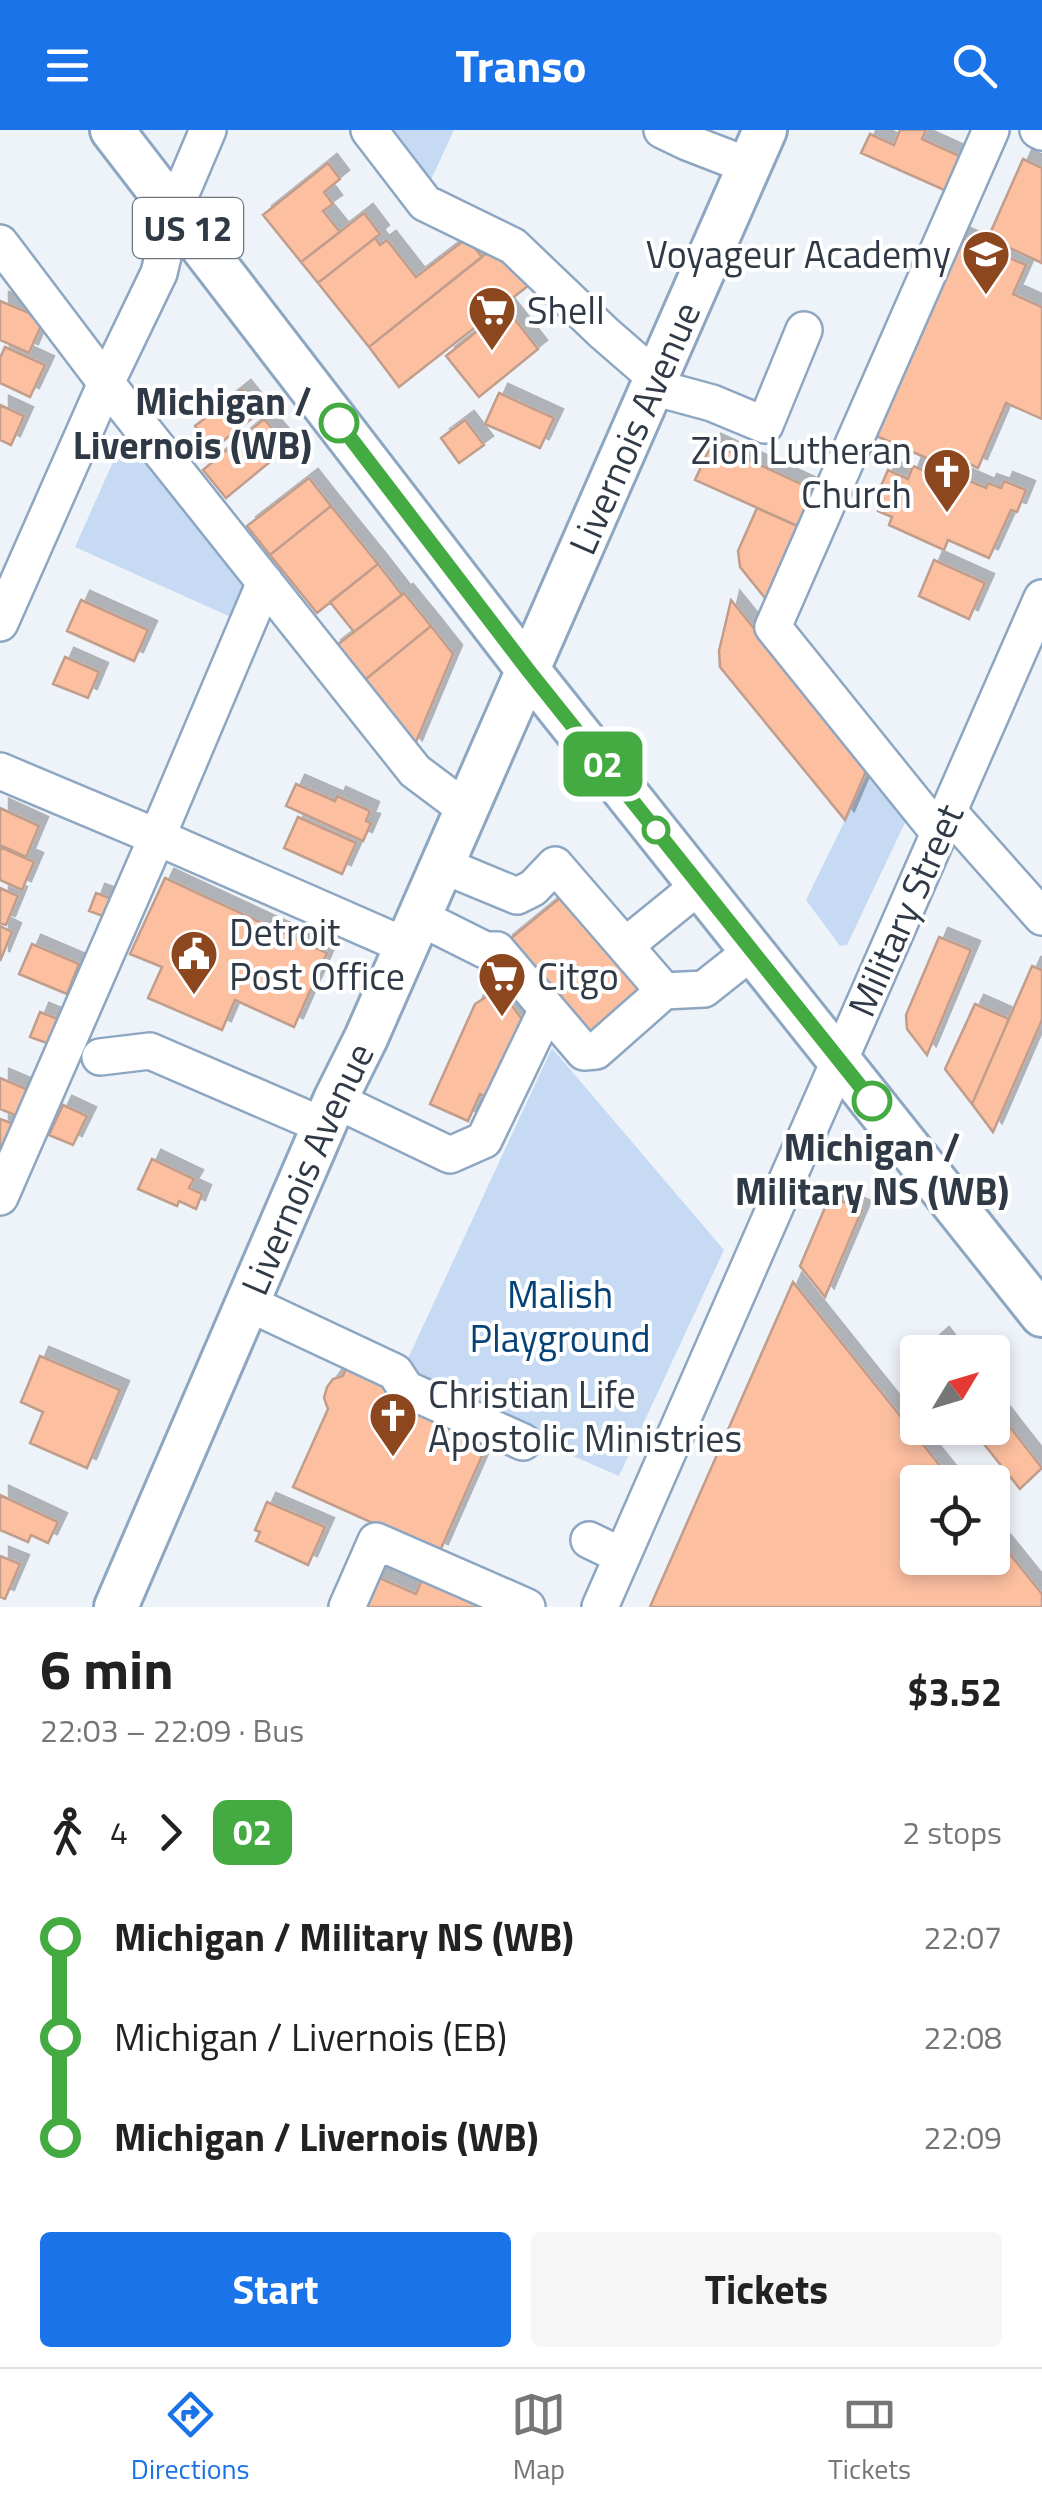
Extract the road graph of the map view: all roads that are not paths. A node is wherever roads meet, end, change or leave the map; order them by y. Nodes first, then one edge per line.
1 (112, 130) edge
2 (208, 130) edge
3 (369, 130) edge
4 (662, 130) edge
5 (992, 130) edge
6 (757, 148) edge
7 (174, 210) junction
8 (0, 243) edge
9 (804, 330) dead end
10 (655, 383) junction
11 (106, 384) junction
12 (265, 582) junction
13 (1042, 598) edge
14 (0, 624) edge
15 (1029, 665) edge
16 (528, 670) junction
17 (0, 772) edge
18 (467, 810) junction
19 (944, 822) junction
20 (157, 837) junction
21 (442, 865) junction
22 (700, 885) junction
23 (1042, 917) edge
24 (412, 932) junction
25 (625, 946) junction
26 (752, 951) junction
27 (664, 992) junction
28 (547, 1008) junction
29 (100, 1057) dead end
30 (840, 1061) junction
31 (330, 1113) junction
32 (0, 1196) edge
33 (248, 1304) junction
34 (1042, 1315) edge
35 (523, 1442) dead end
36 (590, 1540) dead end
37 (622, 1556) junction
38 (116, 1607) edge
39 (347, 1607) edge
40 (527, 1607) edge
41 (600, 1607) edge

1 - 7 main road, US 12
2 - 7 street
3 - 10 street
4 - 6 street
5 - 19 street
6 - 10 main road, Livernois Avenue
7 - 11 street
7 - 16 main road, US 12
8 - 11 street
9 - 10 street
10 - 16 main road, Livernois Avenue
11 - 12 street
11 - 14 street
12 - 18 street
12 - 20 street
13 - 15 street, Military Street
15 - 19 street, Military Street
16 - 18 main road, Livernois Avenue
16 - 22 main road, US 12
17 - 20 street
18 - 21 main road, Livernois Avenue
19 - 23 street
19 - 30 street, Military Street
20 - 24 street
20 - 32 street
21 - 24 main road, Livernois Avenue
21 - 25 street
22 - 25 street
22 - 26 main road, US 12
24 - 28 street
24 - 31 main road, Livernois Avenue
25 - 27 street
26 - 27 street
26 - 30 main road, US 12
27 - 28 street
28 - 31 street
29 - 31 street
30 - 34 main road, US 12
30 - 37 street, Military Street
31 - 33 main road, Livernois Avenue
33 - 35 street
33 - 38 main road, Livernois Avenue
36 - 37 street
37 - 41 street, Military Street
39 - 40 street

